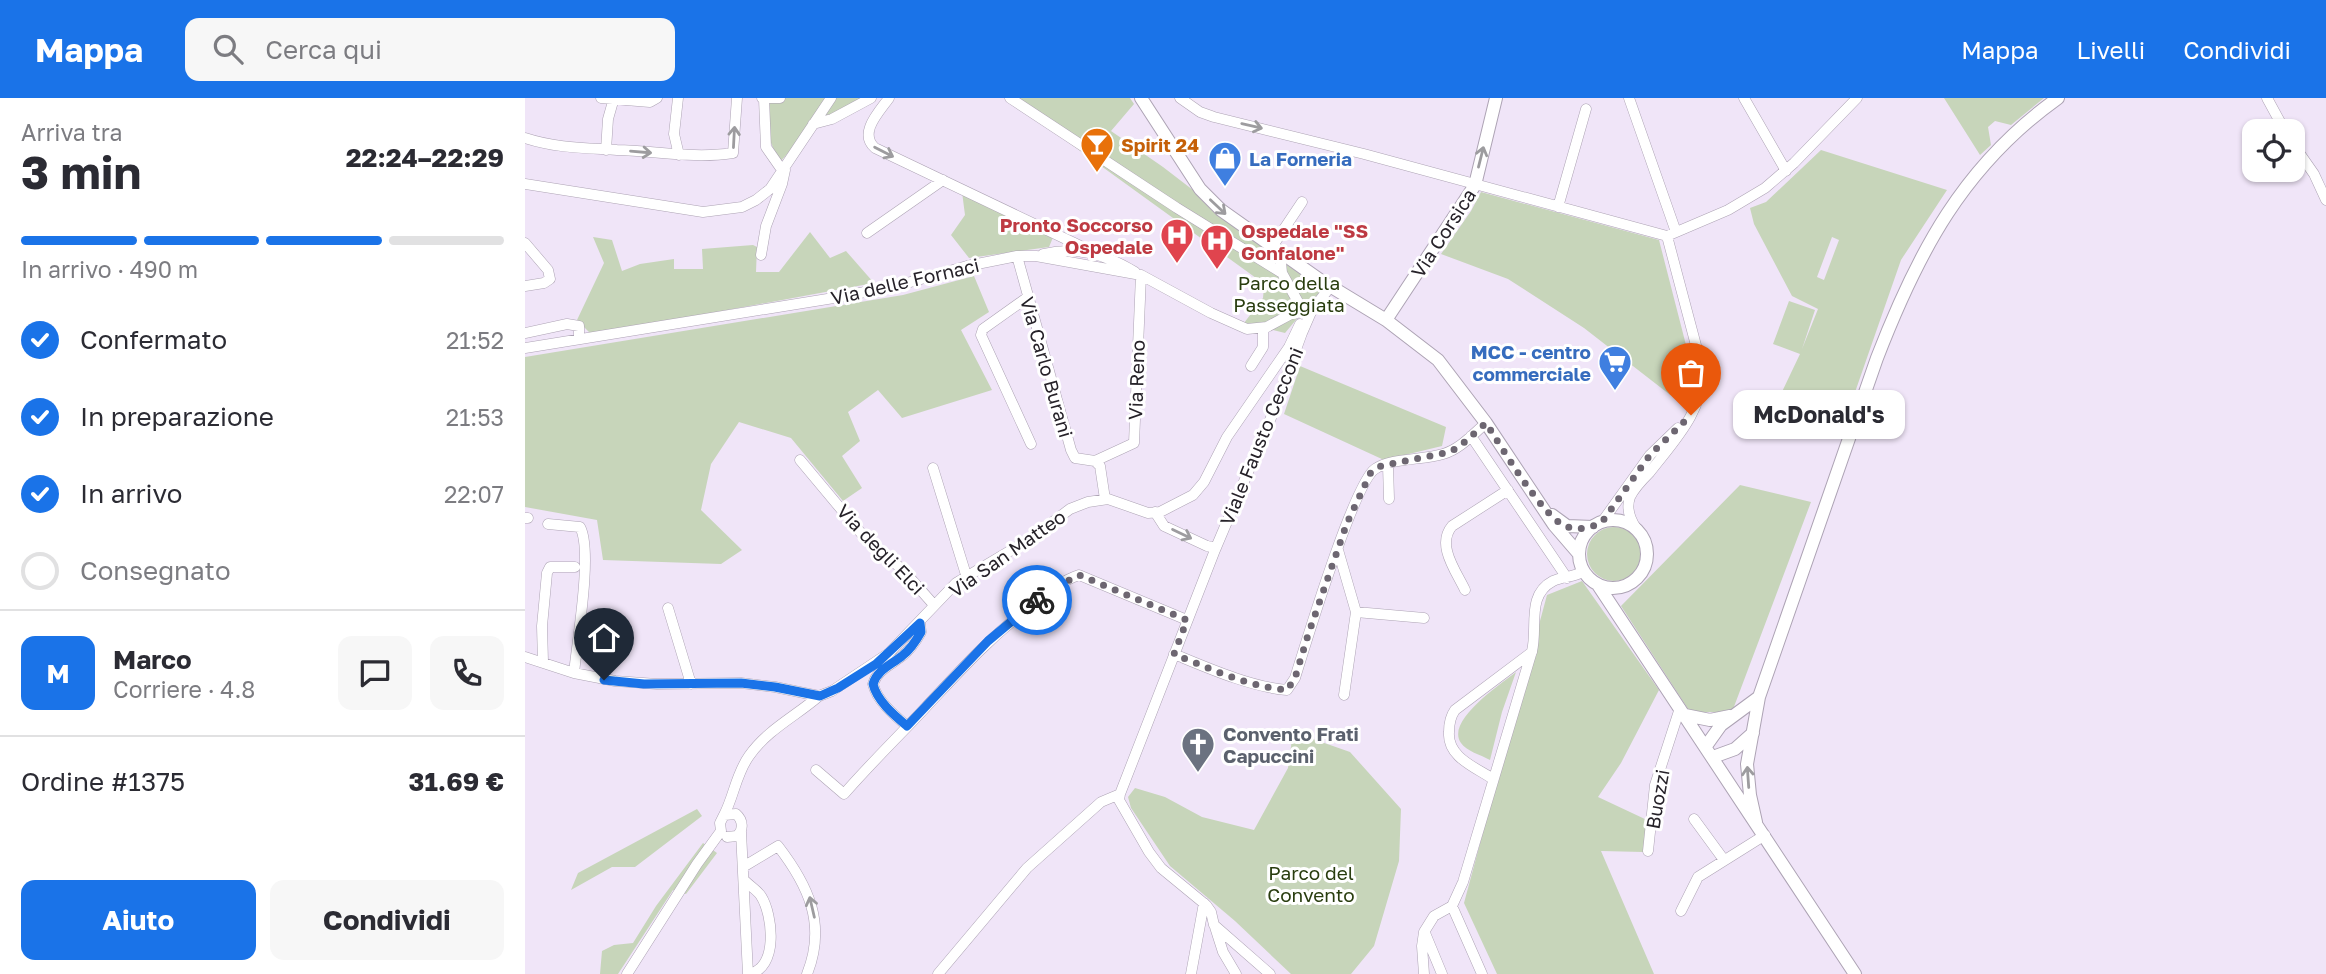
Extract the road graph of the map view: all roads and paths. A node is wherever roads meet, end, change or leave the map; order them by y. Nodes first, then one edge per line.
1 (601, 98) edge
2 (657, 98) edge
3 (678, 98) edge
4 (737, 98) edge
5 (763, 98) edge
6 (780, 98) edge
7 (831, 98) edge
8 (871, 98) edge
9 (889, 98) edge
10 (1010, 98) edge
11 (1141, 98) edge
12 (1496, 98) edge
13 (1629, 98) edge
14 (1744, 98) edge
15 (1857, 98) edge
16 (2058, 98) edge
17 (2267, 98) edge
18 (614, 99) edge
19 (1184, 101) edge
20 (1586, 109) dead end
21 (2278, 119) edge
22 (813, 124) junction
23 (525, 138) edge
24 (606, 150) junction
25 (679, 155) junction
26 (2305, 163) edge
27 (784, 168) junction
28 (1786, 171) junction
29 (943, 180) junction
30 (525, 184) edge
31 (1475, 185) junction
32 (2326, 200) edge
33 (1302, 202) dead end
34 (1558, 207) junction
35 (867, 233) dead end
36 (1671, 234) junction
37 (1061, 236) junction
38 (525, 243) edge
39 (1276, 250) junction
40 (1054, 251) junction
41 (1091, 251) junction
42 (761, 255) dead end
43 (1017, 256) junction
44 (1036, 256) junction
45 (1282, 273) junction
46 (1141, 275) junction
47 (525, 286) edge
48 (1331, 286) junction
49 (1028, 297) junction
50 (1308, 310) junction
51 (1291, 314) junction
52 (1385, 320) junction
53 (1302, 324) junction
54 (1263, 328) junction
55 (525, 333) edge
56 (579, 339) junction
57 (525, 348) edge
58 (1251, 366) dead end
59 (1691, 415) junction
60 (1486, 423) junction
61 (1471, 436) junction
62 (1031, 444) dead end
63 (800, 460) dead end
64 (1095, 461) junction
65 (1388, 465) junction
66 (933, 468) dead end
67 (1508, 490) junction
68 (1533, 495) junction
69 (1105, 499) junction
70 (1389, 499) dead end
71 (1155, 512) junction
72 (548, 524) dead end
73 (1597, 524) junction
74 (1636, 528) junction
75 (1215, 549) junction
76 (1338, 550) junction
77 (1579, 554) junction
78 (575, 567) dead end
79 (1584, 571) junction
80 (967, 578) junction
81 (1566, 578) junction
82 (1631, 583) junction
83 (1598, 585) junction
84 (1465, 590) dead end
85 (935, 605) junction
86 (668, 608) dead end
87 (1356, 612) junction
88 (1424, 618) dead end
89 (1619, 619) junction
90 (1187, 620) junction
91 (920, 623) junction
92 (1532, 651) junction
93 (1174, 654) junction
94 (525, 657) edge
95 (543, 662) junction
96 (573, 673) junction
97 (691, 684) junction
98 (1344, 695) dead end
99 (820, 696) junction
100 (1759, 698) junction
101 (1682, 712) junction
102 (1731, 716) junction
103 (907, 726) junction
104 (1753, 732) junction
105 (1709, 751) junction
106 (816, 769) dead end
107 (1493, 779) junction
108 (734, 786) junction
109 (1120, 794) junction
110 (724, 815) junction
111 (738, 815) junction
112 (1694, 819) dead end
113 (1756, 822) junction
114 (741, 832) junction
115 (724, 834) junction
116 (1765, 835) junction
117 (1648, 851) dead end
118 (1724, 860) junction
119 (743, 862) junction
120 (744, 881) junction
121 (1204, 903) junction
122 (1451, 906) junction
123 (1681, 911) dead end
124 (1214, 925) junction
125 (1425, 932) junction
126 (627, 974) edge
127 (748, 974) edge
128 (807, 974) edge
129 (937, 974) edge
130 (1191, 974) edge
131 (1236, 974) edge
132 (1270, 974) edge
133 (1424, 974) edge
134 (1442, 974) edge
135 (1482, 974) edge
136 (1855, 974) edge

1 - 18 street
2 - 18 street
3 - 25 street
25 -> 4 street
5 - 6 street
5 - 27 street
7 - 22 street
8 - 22 street
9 -> 29 street
10 - 45 street
11 -> 39 main road
31 -> 12 main road, Via Corsica
13 - 36 street
14 - 28 street
15 - 28 street
16 - 100 main road
17 - 21 street
18 - 24 street
19 -> 31 street
20 - 34 street
22 - 27 street
23 - 24 street
24 -> 25 street
26 - 32 street
27 - 30 street
27 - 42 street
28 - 36 street
29 - 35 street
29 - 37 street
31 - 34 street
31 - 52 main road, Via Corsica
33 - 39 street
34 - 36 street
36 - 59 street
37 - 40 street
37 - 41 street
38 - 47 street
39 - 45 street
39 - 48 main road
40 - 41 street
40 - 44 street
41 - 46 street
43 - 44 street, Via delle Fornaci
43 - 49 street, Via Carlo Burani
43 - 56 street, Via delle Fornaci
44 - 46 street, Via delle Fornaci
45 - 50 street
46 - 54 street, Via delle Fornaci
46 - 64 street, Via Reno
48 - 50 street, Viale Fausto Cecconi
48 - 52 main road
49 - 62 street
49 - 64 street, Via Carlo Burani
50 - 51 street
50 - 53 street, Viale Fausto Cecconi
51 - 53 street
51 - 54 street
52 - 60 main road
53 - 71 street
53 - 75 street, Viale Fausto Cecconi
54 - 58 street
55 - 56 street
56 - 57 street, Via delle Fornaci
59 - 73 street
59 - 74 street
60 - 61 street
60 - 68 main road
61 - 65 street
61 - 67 street
63 - 85 street, Via degli Elci
64 - 69 street
65 - 70 street
65 - 76 street
66 - 80 street
67 - 81 street
67 - 84 street
68 - 73 main road
68 - 77 main road
69 - 71 street
69 - 80 street, Via San Matteo
71 -> 75 street
72 - 96 street
73 - 74 main road
73 - 77 main road
74 - 82 main road
75 - 90 street, Viale Fausto Cecconi
76 - 87 street
76 - 93 street
77 - 79 main road
78 - 95 street
79 - 81 street
79 - 83 main road
80 - 85 street, Via San Matteo
81 - 92 street
82 - 83 main road
82 - 89 main road
83 - 89 main road
85 - 91 street, Via San Matteo
86 - 97 street
87 - 88 street
87 - 98 street
89 - 101 main road
90 - 93 street, Viale Fausto Cecconi
90 - 103 street
91 - 99 street, Via San Matteo
91 - 103 street
92 - 107 street
92 - 107 street
93 - 109 street, Viale Fausto Cecconi
94 - 95 street
95 - 96 street
96 - 97 street
97 - 99 street
99 - 108 street, Via San Matteo
100 - 102 main road
100 - 104 main road
101 - 102 main road
101 - 105 main road
101 - 117 street, Buozzi
102 - 105 main road
103 - 106 street
104 - 105 main road
113 -> 104 main road
105 - 113 main road
107 - 122 street
108 - 110 street, Via San Matteo
108 - 111 street
109 - 121 street
109 - 129 street
110 - 111 street
110 - 115 street
111 - 114 street
112 - 118 street
113 - 116 main road
114 - 115 street
114 - 119 street
115 - 119 street
115 - 126 street
116 - 118 street
116 - 136 main road
118 - 123 street
119 - 120 street
128 -> 119 street
120 - 127 street
120 - 127 street
121 - 124 street
121 - 130 street
122 - 125 street
122 - 135 street
124 - 131 street
124 - 132 street
125 - 133 street
125 - 134 street

